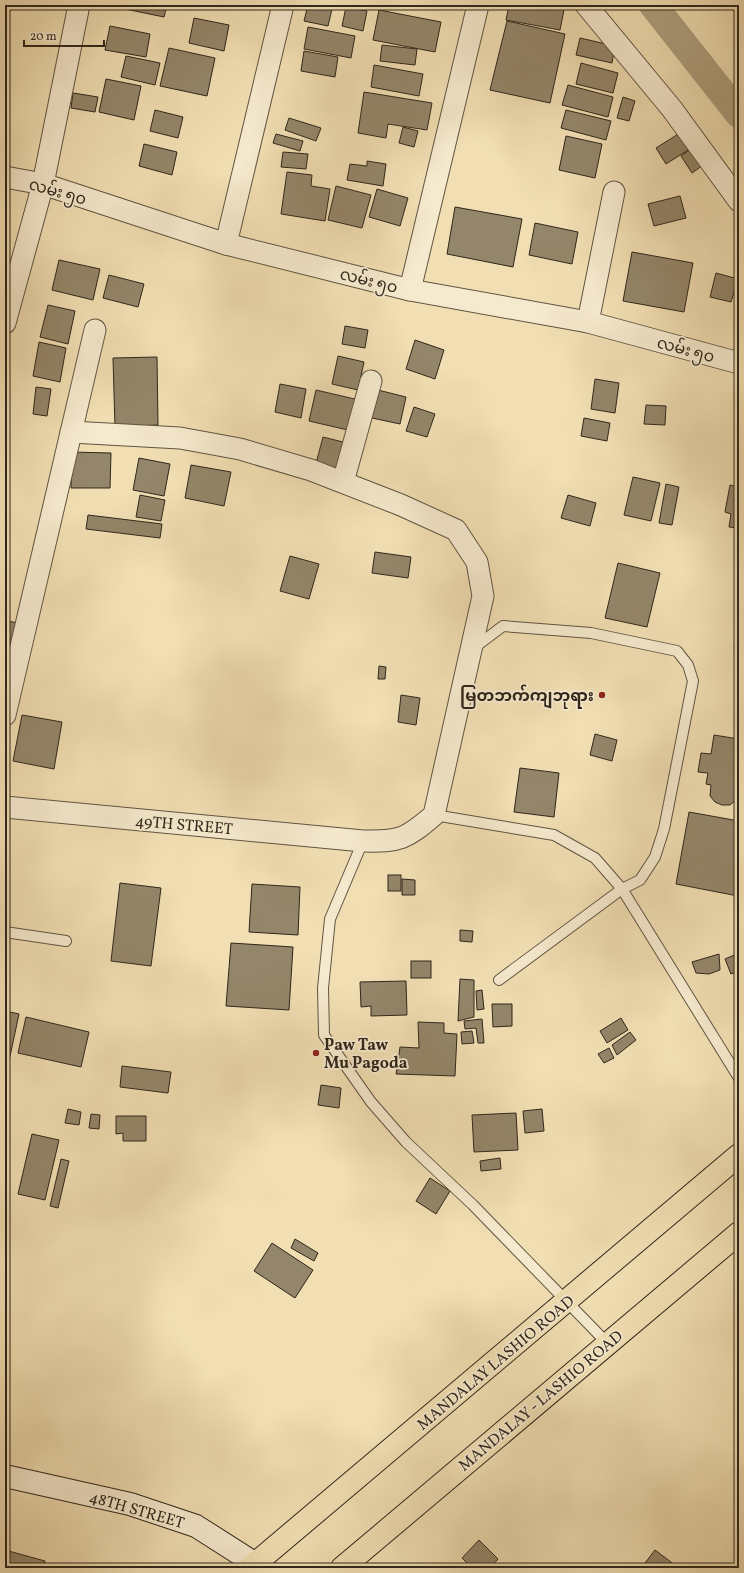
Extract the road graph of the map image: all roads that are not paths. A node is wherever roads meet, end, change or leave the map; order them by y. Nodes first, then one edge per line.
1 (79, 5) edge
2 (283, 5) edge
3 (478, 5) edge
4 (586, 5) edge
5 (5, 177) edge
6 (43, 184) junction
7 (614, 192) dead end
8 (739, 201) edge
9 (226, 244) junction
10 (410, 290) junction
11 (588, 322) junction
12 (5, 323) edge
13 (95, 330) dead end
14 (739, 363) edge
15 (370, 381) dead end
16 (71, 432) junction
17 (343, 482) junction
18 (470, 651) junction
19 (5, 715) edge
20 (5, 807) edge
21 (434, 815) junction
22 (363, 841) junction
23 (622, 889) junction
24 (5, 932) edge
25 (66, 941) dead end
26 (498, 980) dead end
27 (739, 1078) edge
28 (739, 1155) edge
29 (739, 1233) edge
30 (567, 1302) junction
31 (608, 1344) junction
32 (5, 1476) edge
33 (255, 1566) edge
34 (342, 1568) edge

1 - 6 street
2 - 9 street
3 - 10 street
4 - 8 street
5 - 6 street, လမ်း ၅၀
6 - 9 street, လမ်း ၅၀
6 - 12 street
7 - 11 street
9 - 10 street, လမ်း ၅၀
10 - 11 street, လမ်း ၅၀
11 - 14 street, လမ်း ၅၀
13 - 16 street
15 - 17 street
16 - 17 street
16 - 19 street
17 - 18 street
18 - 21 street
18 - 23 lane
20 - 22 street, 49TH STREET
21 - 22 street, 49TH STREET
21 - 23 lane
22 - 30 lane
23 - 26 lane
23 - 27 lane
24 - 25 lane
28 - 30 highway, MANDALAY LASHIO ROAD
29 - 31 highway, MANDALAY - LASHIO ROAD
30 - 31 lane
30 - 33 highway, MANDALAY LASHIO ROAD
31 - 34 highway, MANDALAY - LASHIO ROAD
32 - 33 main road, 48TH STREET

